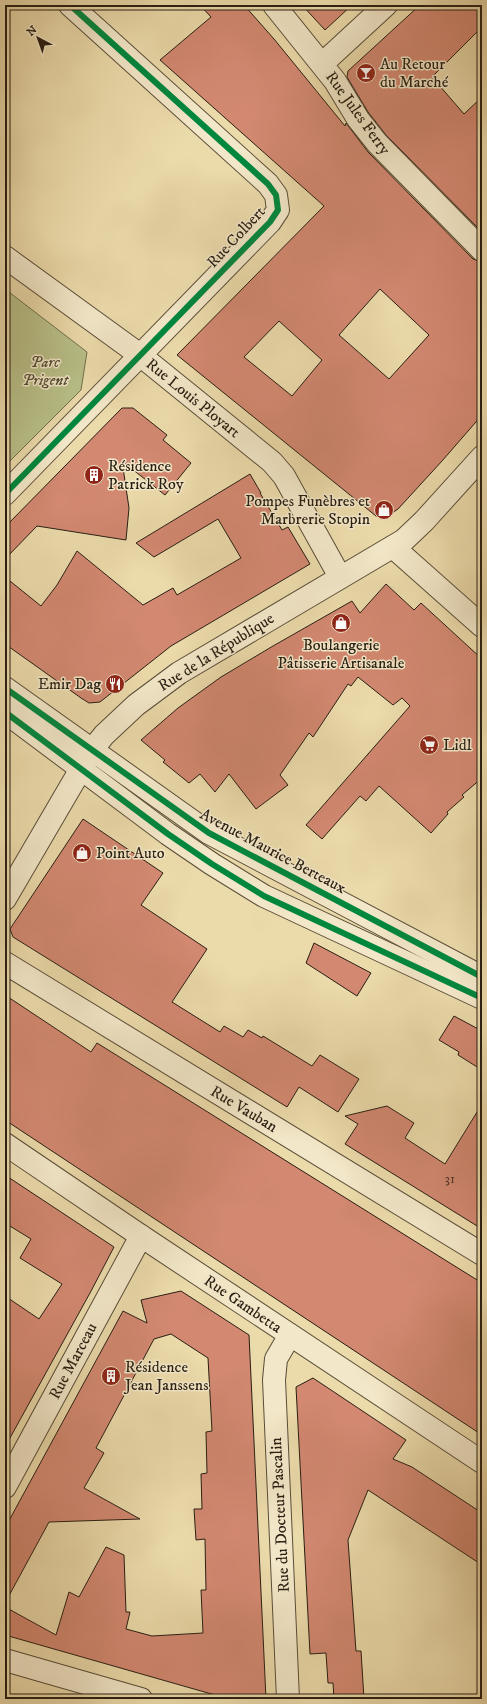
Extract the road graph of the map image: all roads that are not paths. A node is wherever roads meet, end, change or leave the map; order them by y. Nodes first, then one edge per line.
1 (70, 5) edge
2 (274, 5) edge
3 (386, 5) edge
4 (322, 64) junction
5 (482, 250) edge
6 (5, 257) edge
7 (140, 355) junction
8 (482, 457) edge
9 (5, 494) edge
10 (393, 547) junction
11 (340, 577) junction
12 (482, 626) edge
13 (5, 688) edge
14 (5, 712) edge
15 (92, 750) junction
16 (82, 769) junction
17 (5, 899) edge
18 (5, 963) edge
19 (482, 977) edge
20 (482, 998) edge
21 (5, 1144) edge
22 (141, 1236) junction
23 (482, 1254) edge
24 (290, 1335) junction
25 (13, 1454) edge
26 (482, 1462) edge
27 (5, 1487) edge
28 (5, 1660) edge
29 (141, 1699) edge
30 (288, 1699) edge

1 - 7 street, Rue Colbert
2 - 4 street, Rue Jules Ferry
3 - 4 street
4 - 5 street, Rue Jules Ferry
6 - 7 street, Rue Louis Ployart
7 - 9 street, Rue Colbert
7 - 11 street, Rue Louis Ployart
8 - 10 street, Rue de la République
10 - 11 street, Rue de la République
10 - 12 street
11 - 15 street, Rue de la République
13 - 15 street, Avenue Maurice Berteaux
14 - 16 street
15 - 16 street, Rue de la République
15 - 19 street, Avenue Maurice Berteaux
16 - 17 street, Rue de la République
16 - 20 street
18 - 23 street, Rue Vauban
21 - 22 street, Rue Gambetta
22 - 24 street, Rue Gambetta
22 - 25 street, Rue Marceau
24 - 26 street, Rue Gambetta
24 - 30 street, Rue du Docteur Pascalin
25 - 27 street, Rue Marceau
28 - 29 street

